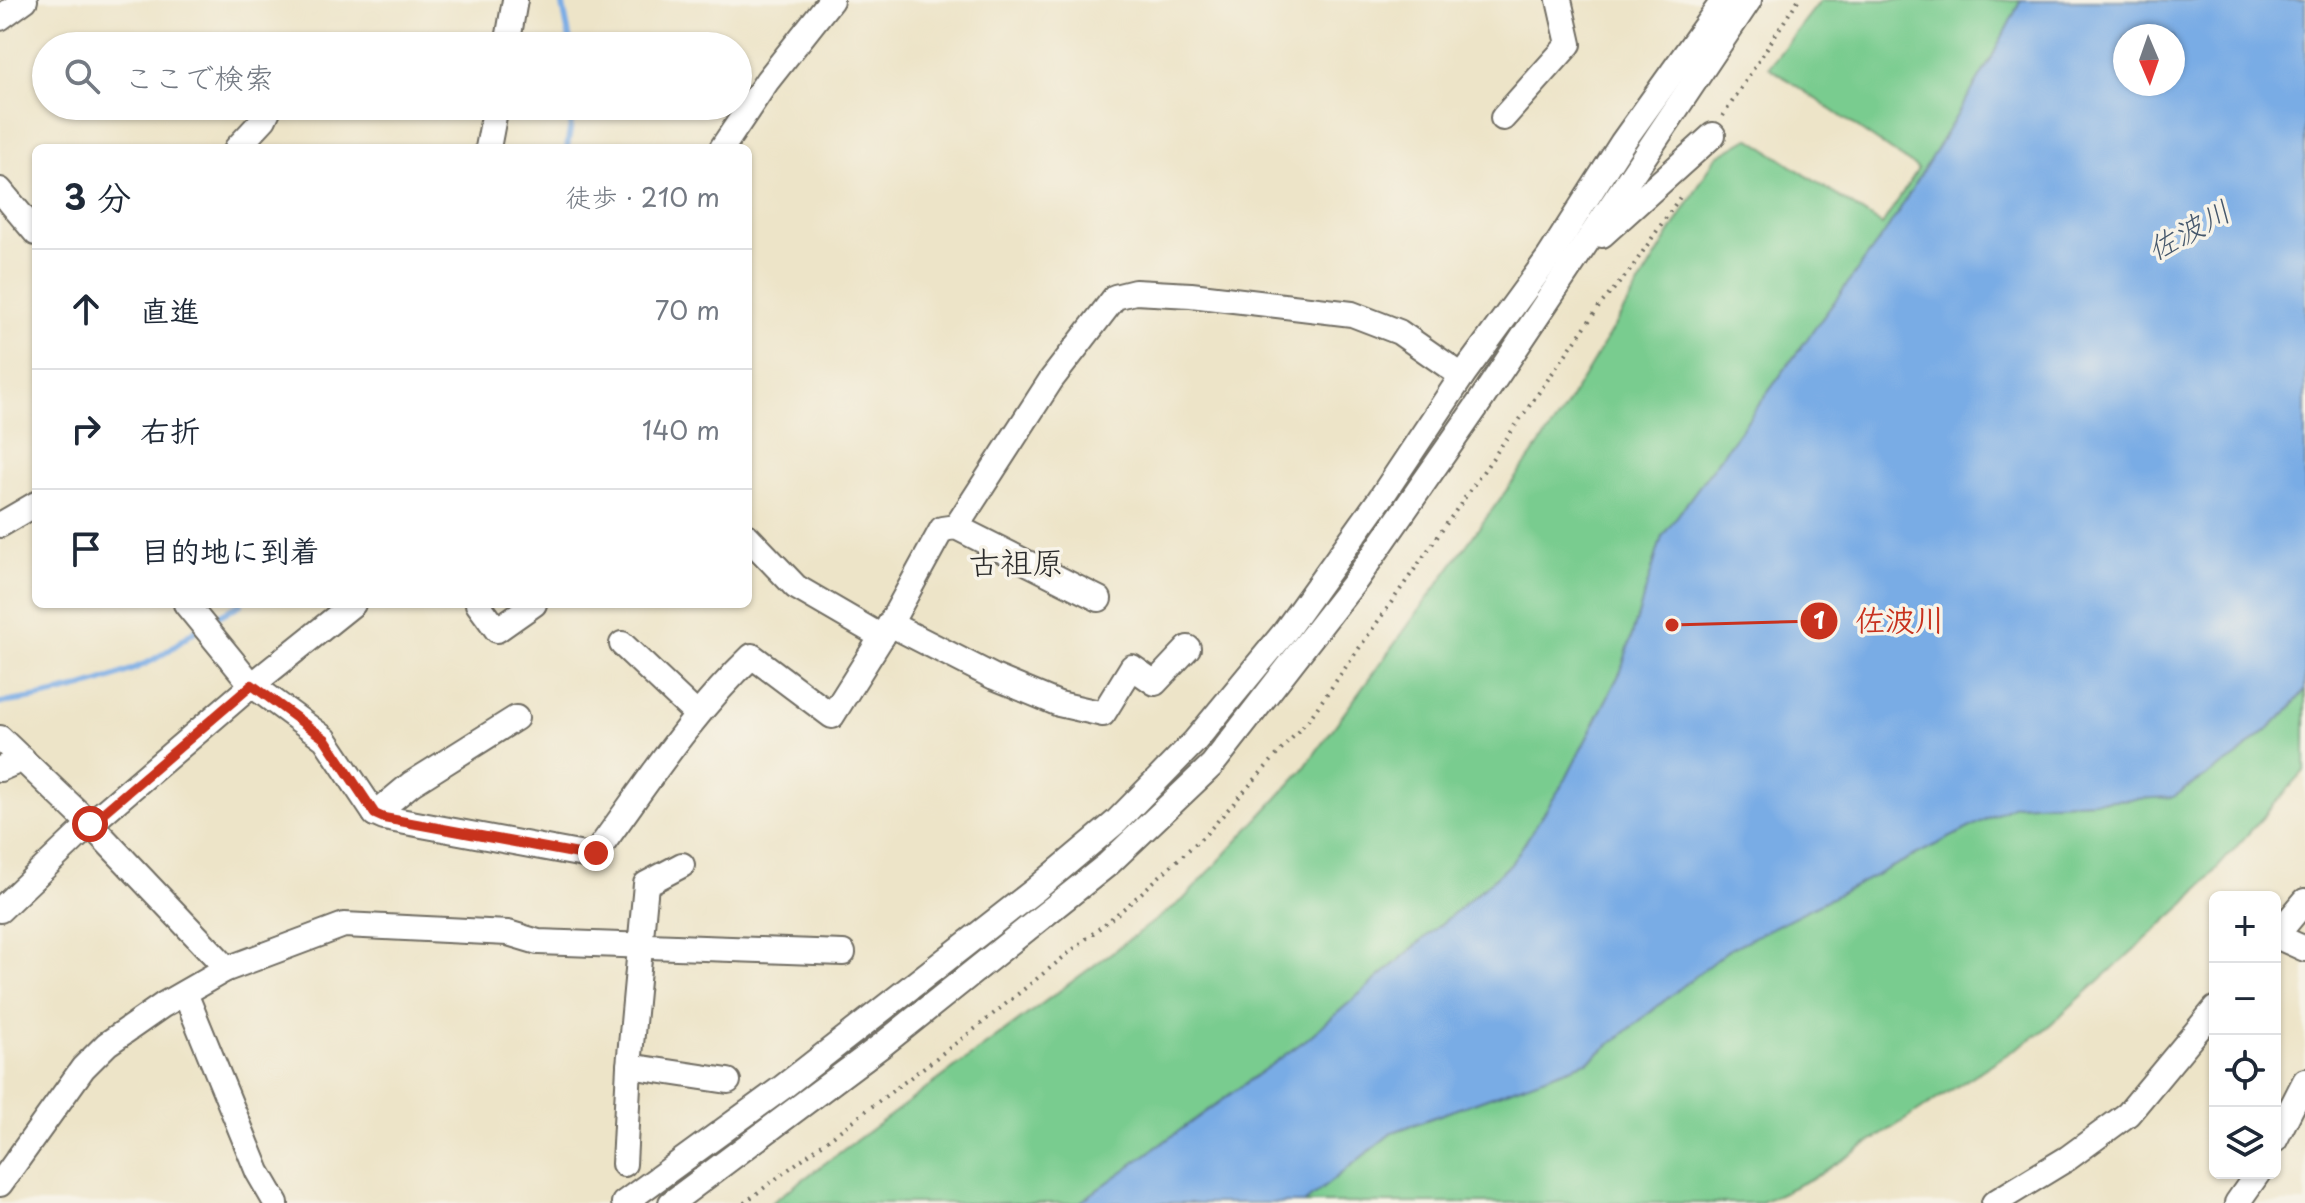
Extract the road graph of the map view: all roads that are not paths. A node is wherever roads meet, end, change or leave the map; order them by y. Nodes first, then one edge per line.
1 (25, 0) edge
2 (831, 0) edge
3 (1559, 0) edge
4 (1724, 0) edge
5 (1749, 0) edge
6 (513, 1) edge
7 (0, 18) edge
8 (509, 32) edge
9 (752, 103) edge
10 (1503, 118) dead end
11 (263, 120) edge
12 (493, 120) edge
13 (741, 120) edge
14 (1713, 135) dead end
15 (241, 144) edge
16 (489, 144) edge
17 (725, 144) edge
18 (0, 190) edge
19 (32, 228) edge
20 (1590, 238) junction
21 (1462, 376) junction
22 (32, 506) edge
23 (0, 525) edge
24 (956, 527) junction
25 (752, 541) edge
26 (1099, 599) dead end
27 (189, 608) edge
28 (348, 608) edge
29 (481, 608) edge
30 (528, 608) edge
31 (886, 630) junction
32 (622, 644) dead end
33 (1188, 648) dead end
34 (252, 685) junction
35 (697, 715) junction
36 (516, 718) dead end
37 (0, 738) edge
38 (23, 759) junction
39 (0, 769) edge
40 (375, 814) junction
41 (90, 824) junction
42 (682, 865) dead end
43 (2305, 901) edge
44 (0, 910) edge
45 (2281, 930) edge
46 (2281, 938) edge
47 (640, 946) junction
48 (2305, 949) edge
49 (843, 953) dead end
50 (224, 970) junction
51 (185, 993) junction
52 (2209, 1016) edge
53 (629, 1066) junction
54 (728, 1081) dead end
55 (2305, 1081) edge
56 (2281, 1128) edge
57 (624, 1164) dead end
58 (0, 1184) edge
59 (2255, 1186) edge
60 (276, 1203) edge
61 (624, 1203) edge
62 (671, 1203) edge
63 (1994, 1203) edge
64 (2237, 1203) edge

1 - 7 street
2 - 9 street
3 - 10 street
4 - 21 street
5 - 20 street
6 - 8 street
11 - 15 street
12 - 16 street
13 - 17 street
14 - 20 street
18 - 19 street
20 - 62 street
21 - 24 street
21 - 61 street
22 - 23 street
24 - 26 street
24 - 31 street
25 - 31 street
27 - 34 street
28 - 34 street
29 - 30 street
31 - 33 street
31 - 35 street
32 - 35 street
34 - 40 street
34 - 41 street
35 - 40 street
36 - 40 street
37 - 38 street
38 - 39 street
38 - 41 street
41 - 44 street
41 - 50 street
42 - 47 street
43 - 45 street
46 - 48 street
47 - 49 street
47 - 50 street
47 - 53 street
50 - 51 street
51 - 58 street
51 - 60 street
52 - 63 street
53 - 54 street
53 - 57 street
55 - 56 street
59 - 64 street

